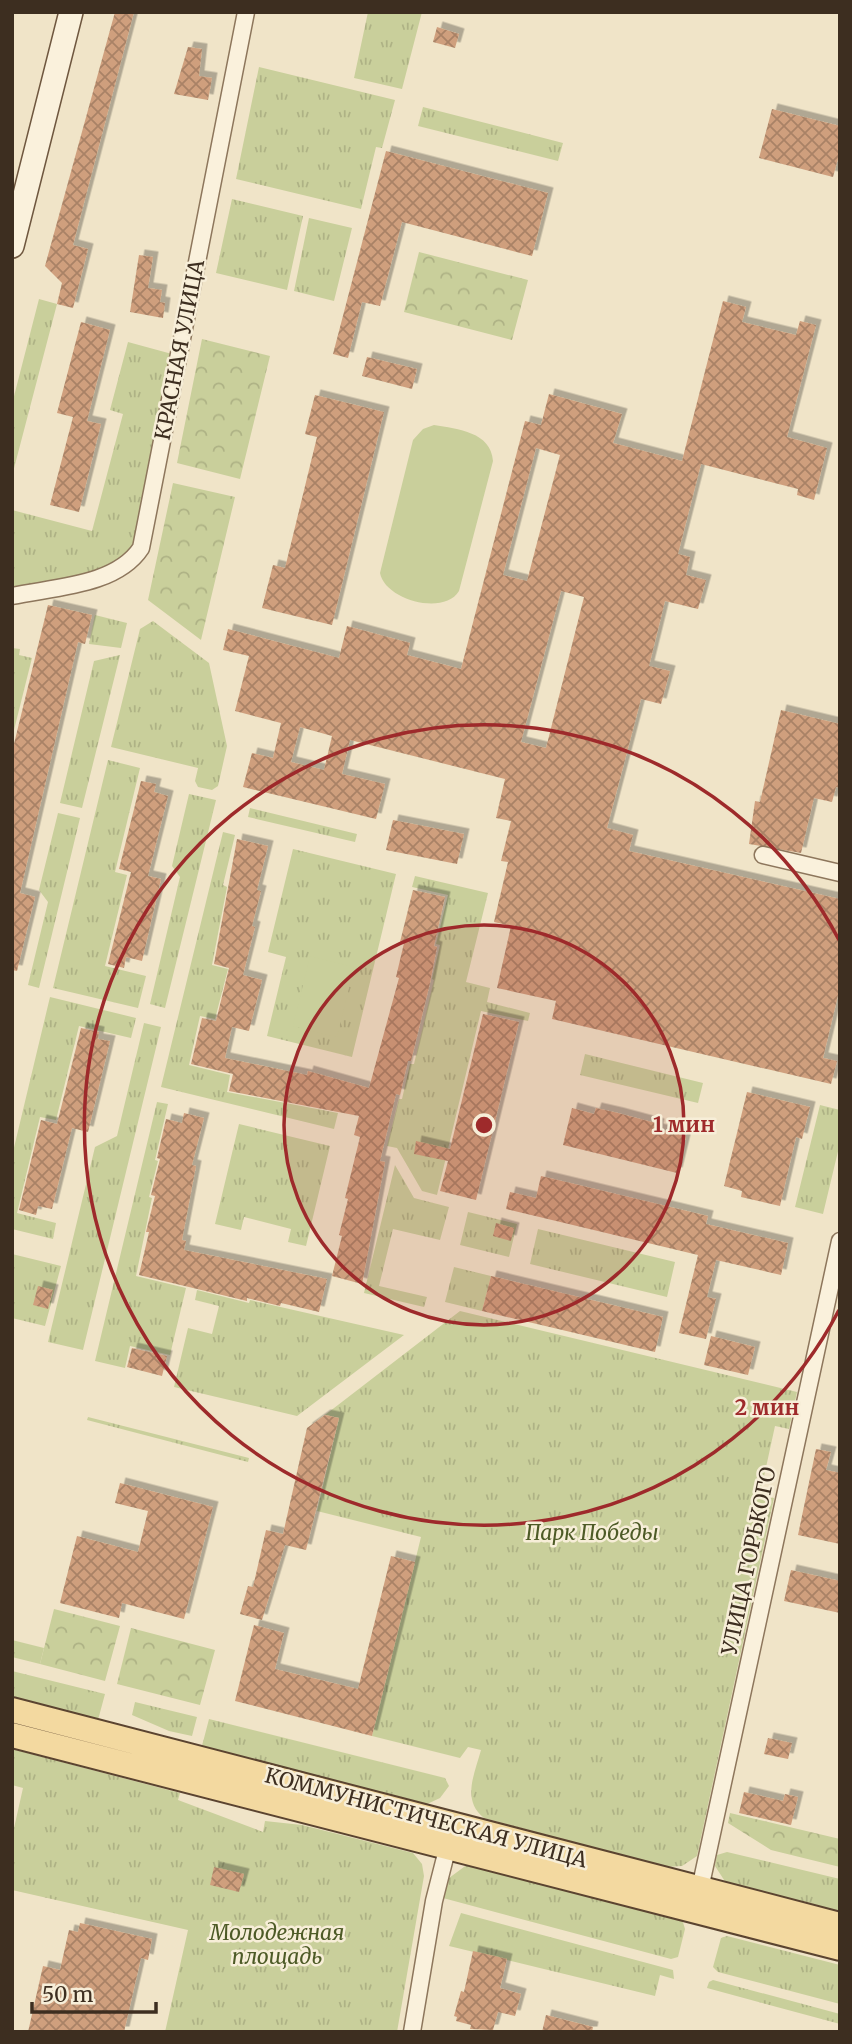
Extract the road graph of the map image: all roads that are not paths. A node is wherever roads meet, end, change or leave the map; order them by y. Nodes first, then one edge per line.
1 (71, 12) edge
2 (246, 12) edge
3 (12, 246) edge
4 (12, 596) edge
5 (763, 855) dead end
6 (840, 873) edge
7 (840, 1241) edge
8 (12, 1710) edge
9 (12, 1735) edge
10 (451, 1836) junction
11 (700, 1889) junction
12 (840, 1925) edge
13 (840, 1948) edge
14 (412, 2032) edge

1 - 3 street
2 - 4 street, КРАСНАЯ УЛИЦА
5 - 6 street
7 - 11 street, УЛИЦА ГОРЬКОГО
8 - 10 main road, КОММУНИСТИЧЕСКАЯ УЛИЦА
9 - 10 main road, КОММУНИСТИЧЕСКАЯ УЛИЦА
10 - 11 main road, КОММУНИСТИЧЕСКАЯ УЛИЦА
10 - 13 main road, КОММУНИСТИЧЕСКАЯ УЛИЦА
10 - 14 street
11 - 12 main road, КОММУНИСТИЧЕСКАЯ УЛИЦА

